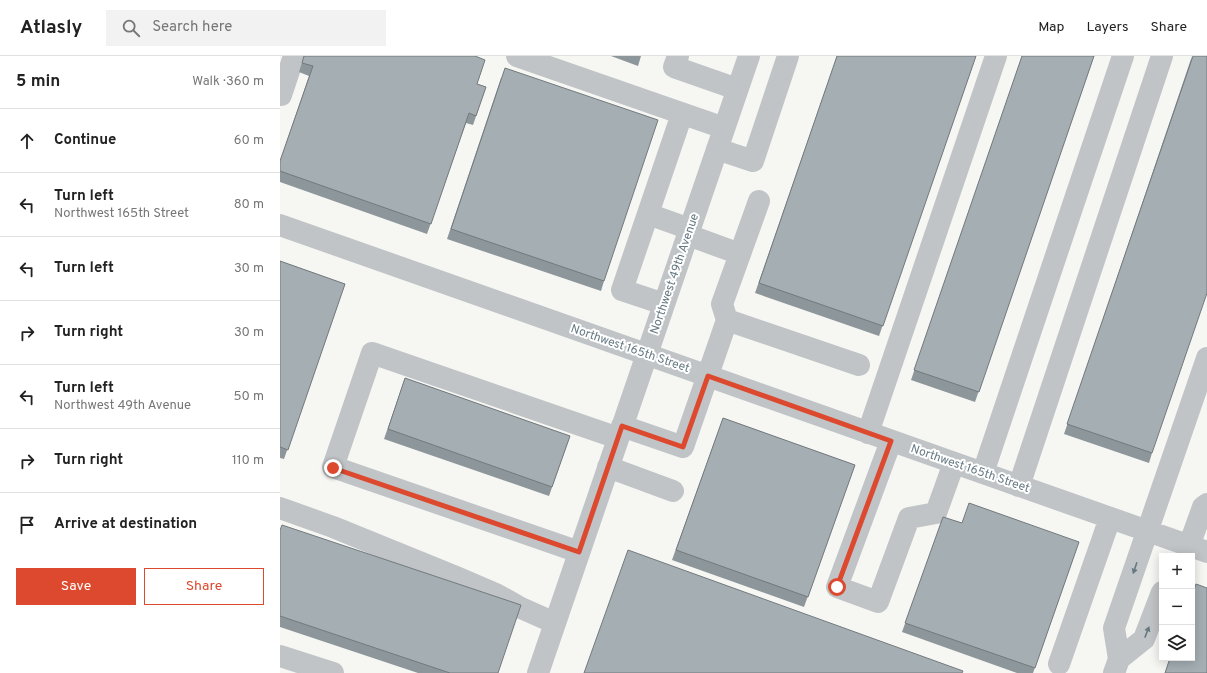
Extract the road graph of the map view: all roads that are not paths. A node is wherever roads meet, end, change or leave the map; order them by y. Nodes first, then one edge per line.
1 (294, 56) edge
2 (517, 56) edge
3 (678, 56) edge
4 (749, 56) edge
5 (788, 56) edge
6 (996, 56) edge
7 (1123, 56) edge
8 (1162, 56) edge
9 (738, 89) junction
10 (280, 97) edge
11 (682, 114) junction
12 (724, 128) junction
13 (717, 149) junction
14 (759, 201) dead end
15 (648, 214) junction
16 (280, 225) edge
17 (689, 232) junction
18 (740, 254) junction
19 (664, 304) junction
20 (727, 320) junction
21 (647, 355) junction
22 (1207, 358) edge
23 (859, 365) dead end
24 (708, 376) junction
25 (620, 432) junction
26 (868, 433) junction
27 (891, 441) junction
28 (954, 463) junction
29 (608, 467) junction
30 (982, 473) junction
31 (1019, 486) junction
32 (673, 491) dead end
33 (280, 494) edge
34 (1207, 504) edge
35 (280, 508) edge
36 (1110, 518) junction
37 (1148, 532) junction
38 (1188, 549) edge
39 (579, 552) junction
40 (1159, 600) edge
41 (555, 623) junction
42 (280, 656) edge
43 (1059, 664) dead end
44 (1117, 666) edge
45 (333, 673) edge
46 (538, 673) edge

1 - 10 street
2 - 11 street
3 - 9 street
4 - 9 street, Northwest 49th Avenue
5 - 13 street
6 - 26 street
7 - 30 street
8 - 31 street
9 - 12 street, Northwest 49th Avenue
11 - 12 street
11 - 15 street
12 - 13 street, Northwest 49th Avenue
13 - 17 street, Northwest 49th Avenue
14 - 18 street
15 - 17 street
15 - 19 street
16 - 21 street, Northwest 165th Street
17 - 18 street
17 - 19 street, Northwest 49th Avenue
18 - 20 street
19 - 21 street, Northwest 49th Avenue
20 - 23 street
20 - 24 street
21 - 24 street, Northwest 165th Street
21 - 25 street, Northwest 49th Avenue
22 - 37 street
24 - 25 street
24 - 26 street, Northwest 165th Street
25 - 29 street, Northwest 49th Avenue
25 - 39 street
26 - 27 street, Northwest 165th Street
27 - 28 street, Northwest 165th Street
27 - 28 street
28 - 30 street, Northwest 165th Street
29 - 32 street
29 - 39 street, Northwest 49th Avenue
30 - 31 street, Northwest 165th Street
31 - 36 street, Northwest 165th Street
33 - 35 street
34 - 38 street
35 - 41 street
36 - 37 street, Northwest 165th Street
36 - 43 street
37 - 38 street, Northwest 165th Street
37 -> 44 street
39 - 41 street, Northwest 49th Avenue
44 -> 40 street
41 - 46 street, Northwest 49th Avenue
42 - 45 street

